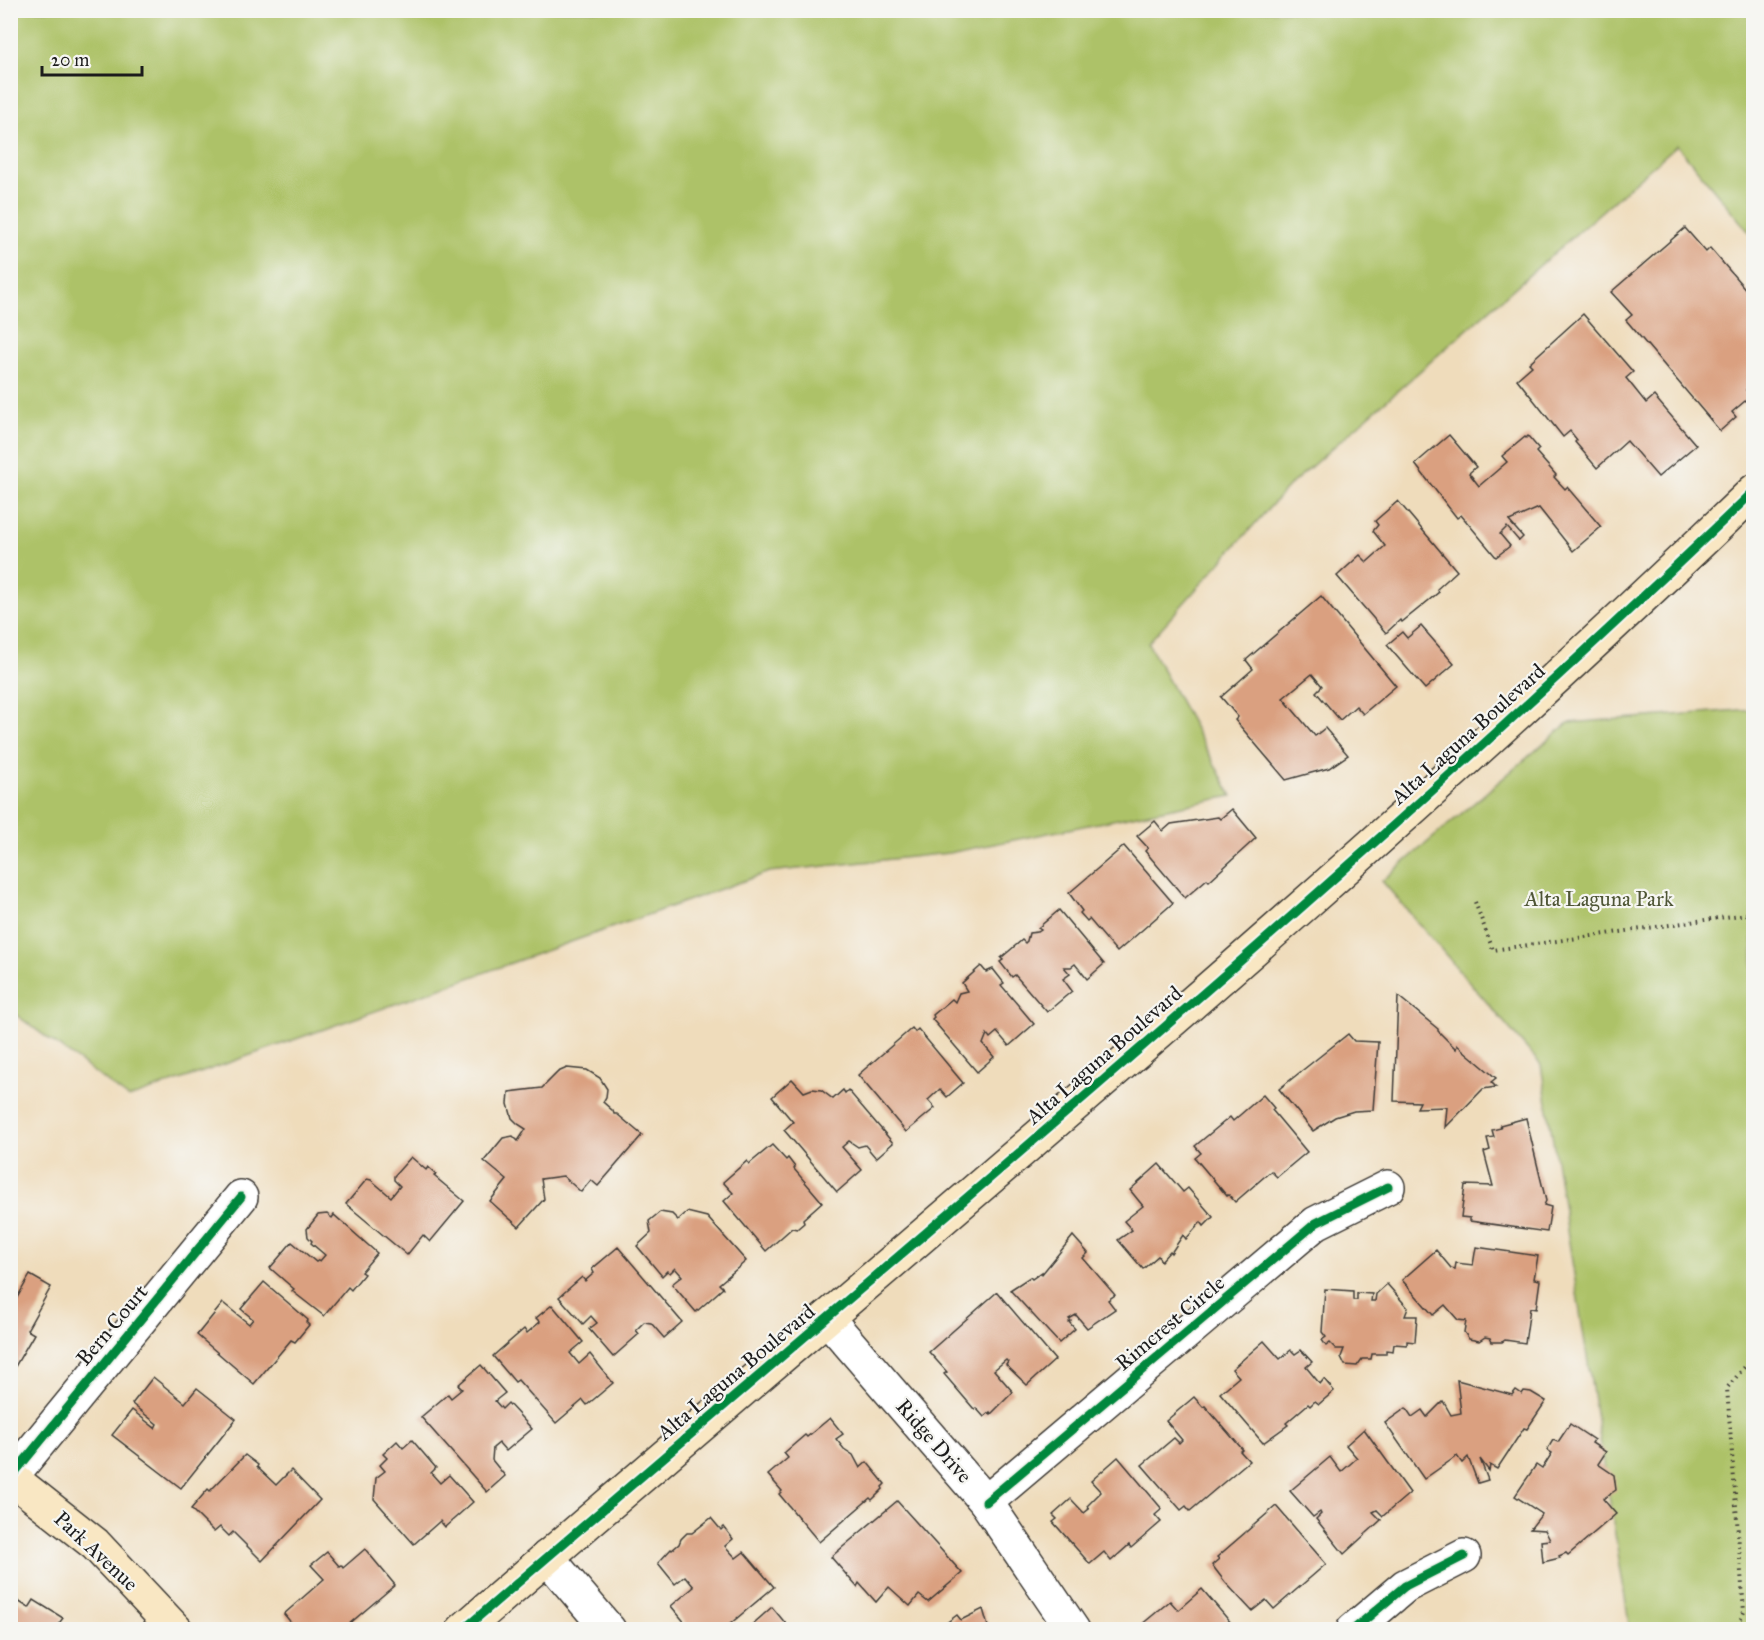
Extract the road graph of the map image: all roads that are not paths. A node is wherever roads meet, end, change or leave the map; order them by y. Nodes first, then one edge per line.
1 (1754, 491) edge
2 (1388, 1187) dead end
3 (241, 1197) dead end
4 (827, 1318) junction
5 (11, 1477) edge
6 (986, 1502) junction
7 (1464, 1556) dead end
8 (547, 1557) junction
9 (176, 1629) edge
10 (463, 1629) edge
11 (609, 1629) edge
12 (1073, 1629) edge
13 (1353, 1629) edge

1 - 4 street, Alta Laguna Boulevard
2 - 6 street, Rimcrest Circle
3 - 5 street, Bern Court
4 - 6 street, Ridge Drive
4 - 8 street, Alta Laguna Boulevard
5 - 9 street, Park Avenue
6 - 12 street, Ridge Drive
7 - 13 street
8 - 10 street, Alta Laguna Boulevard
8 - 11 street

